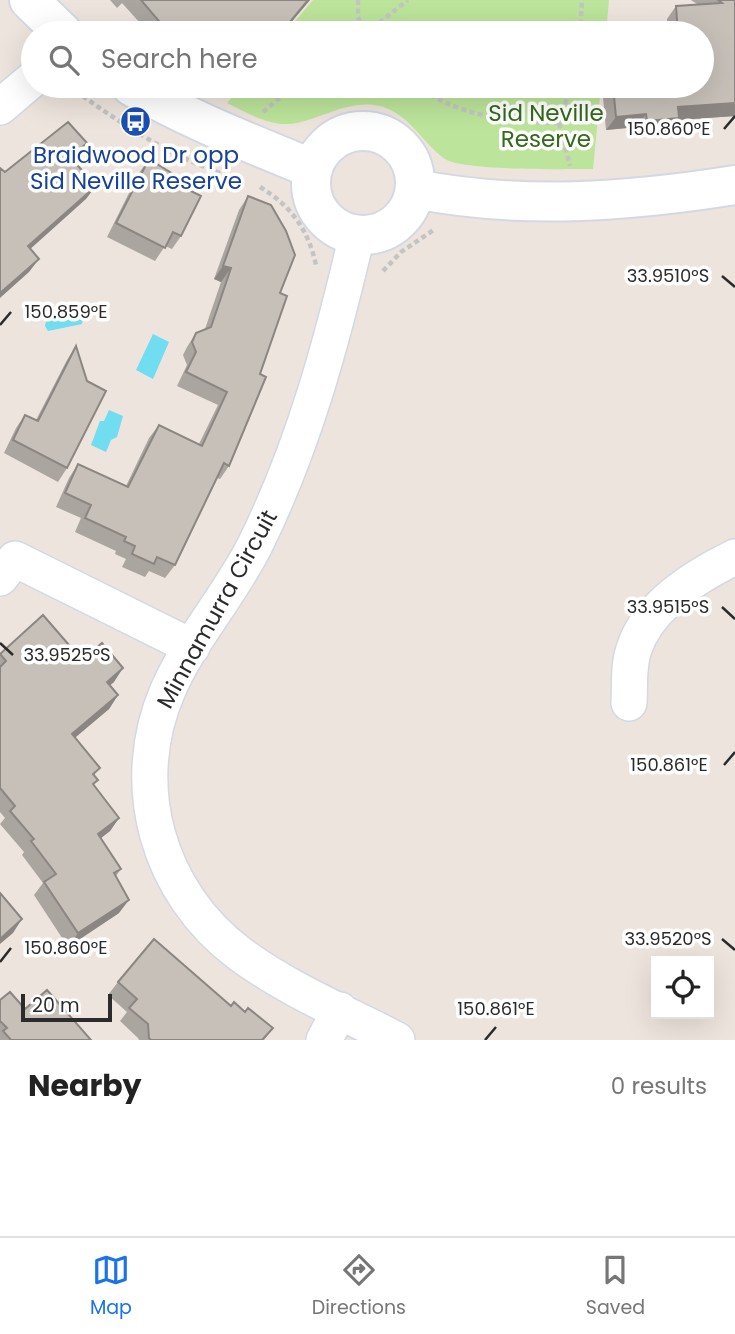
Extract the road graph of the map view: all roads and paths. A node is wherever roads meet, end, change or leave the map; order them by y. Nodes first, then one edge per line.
1 (29, 0) edge
2 (358, 0) edge
3 (408, 0) edge
4 (582, 0) edge
5 (51, 21) edge
6 (360, 21) edge
7 (381, 21) edge
8 (581, 21) edge
9 (21, 89) edge
10 (85, 98) edge
11 (152, 98) edge
12 (277, 98) edge
13 (434, 98) edge
14 (567, 98) edge
15 (0, 107) edge
16 (260, 119) dead end
17 (559, 123) junction
18 (570, 166) dead end
19 (313, 169) junction
20 (249, 181) dead end
21 (255, 184) dead end
22 (735, 185) edge
23 (415, 189) junction
24 (357, 234) junction
25 (316, 269) dead end
26 (735, 557) edge
27 (0, 578) edge
28 (192, 647) junction
29 (629, 703) dead end
30 (340, 1010) junction
31 (324, 1040) edge
32 (397, 1040) edge

1 - 5 street
2 - 6 path
3 - 7 path
4 - 8 path
9 - 15 street
10 - 20 path
11 - 19 street
12 - 16 path
13 - 17 path
14 - 17 path
17 - 18 path
19 - 23 street
19 - 24 street
21 - 25 path
22 - 23 street
23 - 24 street
24 - 28 street, Minnamurra Circuit
26 - 29 street
27 - 28 street
28 - 30 street, Minnamurra Circuit
30 - 31 street
30 - 32 street, Minnamurra Circuit

